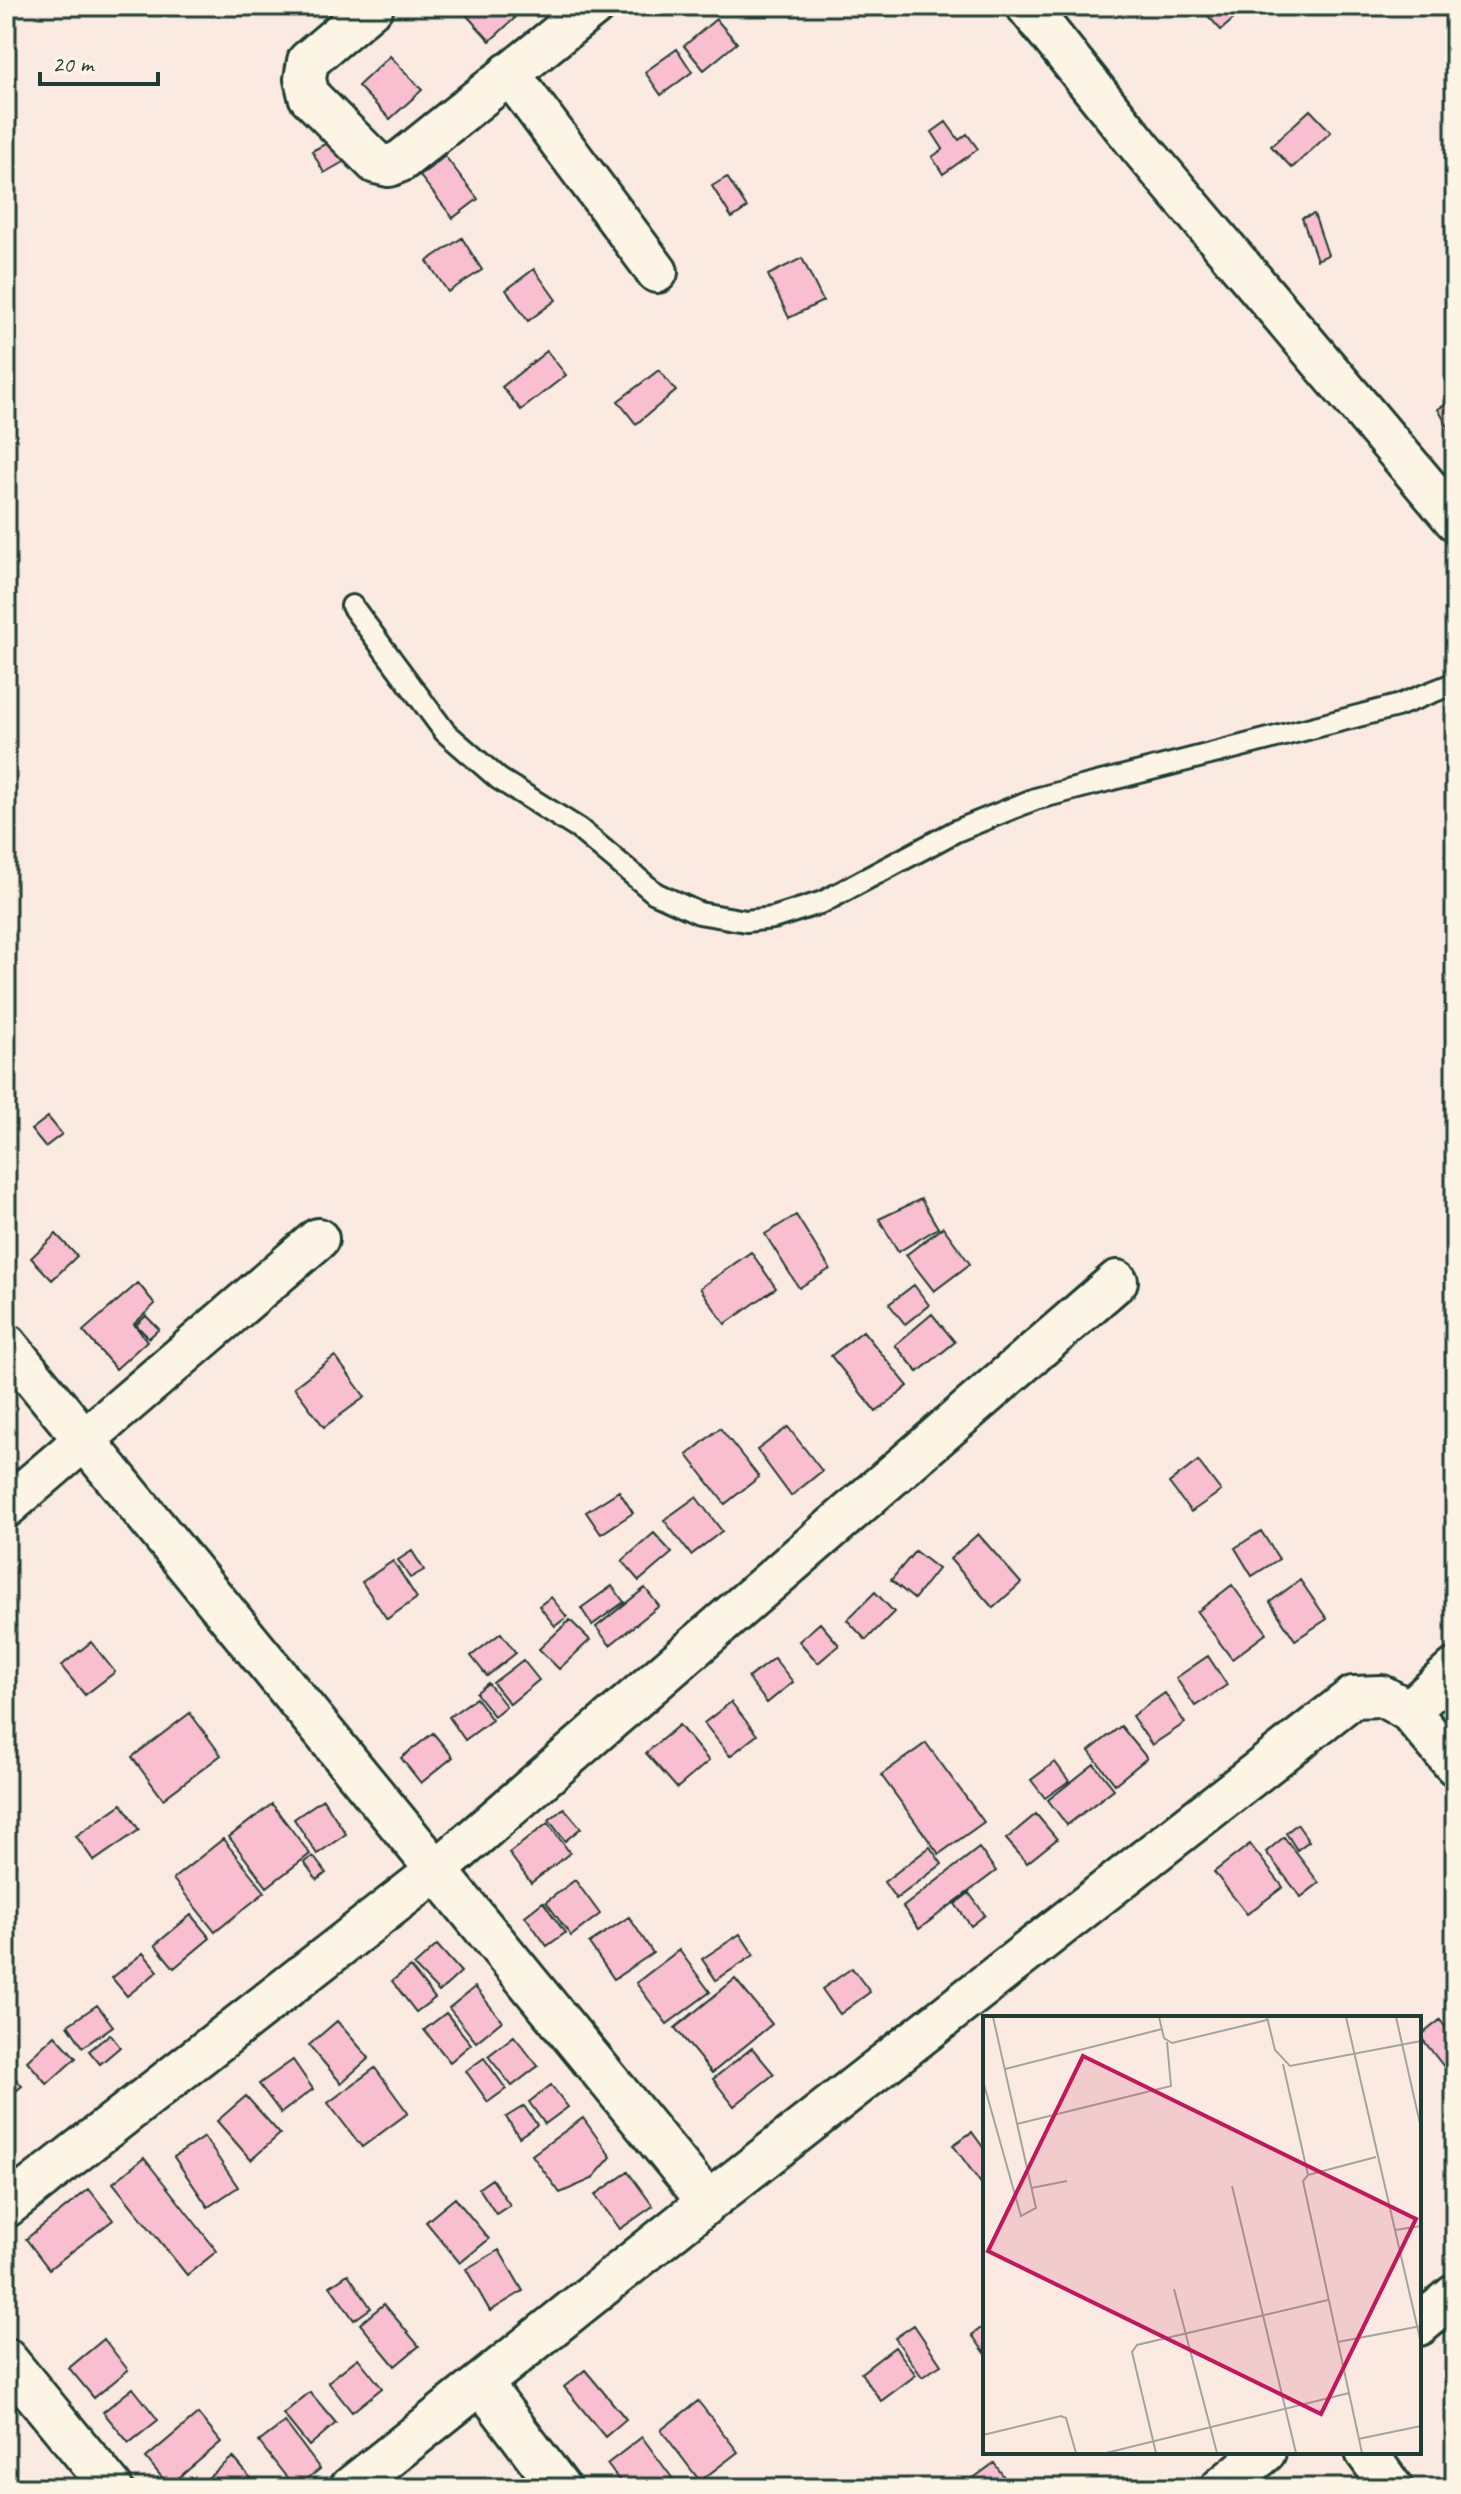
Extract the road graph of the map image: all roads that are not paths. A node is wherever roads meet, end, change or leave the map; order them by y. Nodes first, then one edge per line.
1 (373, 6) edge
2 (594, 6) edge
3 (1027, 6) edge
4 (509, 73) junction
5 (657, 272) dead end
6 (1455, 520) edge
7 (352, 606) dead end
8 (1455, 683) edge
9 (318, 1239) dead end
10 (1117, 1281) dead end
11 (6, 1344) edge
12 (84, 1440) junction
13 (6, 1507) edge
14 (1455, 1669) edge
15 (1409, 1711) junction
16 (1455, 1765) edge
17 (436, 1871) junction
18 (708, 2202) junction
19 (6, 2207) edge
20 (1455, 2295) edge
21 (1421, 2323) edge
22 (6, 2359) edge
23 (482, 2384) junction
24 (1263, 2454) edge
25 (1367, 2454) edge
26 (112, 2488) edge
27 (350, 2488) edge
28 (560, 2488) edge
29 (1221, 2488) edge
30 (1392, 2488) edge

1 - 4 street
2 - 4 street
3 - 6 street
4 - 5 street
7 - 8 lane
9 - 12 street
10 - 17 street
11 - 12 street
12 - 13 street
12 - 17 street
14 - 15 street
15 - 16 street
15 - 18 street
17 - 18 street
17 - 19 street
18 - 23 street
20 - 21 street
22 - 26 street
23 - 27 street
23 - 28 street
24 - 29 street
25 - 30 street

